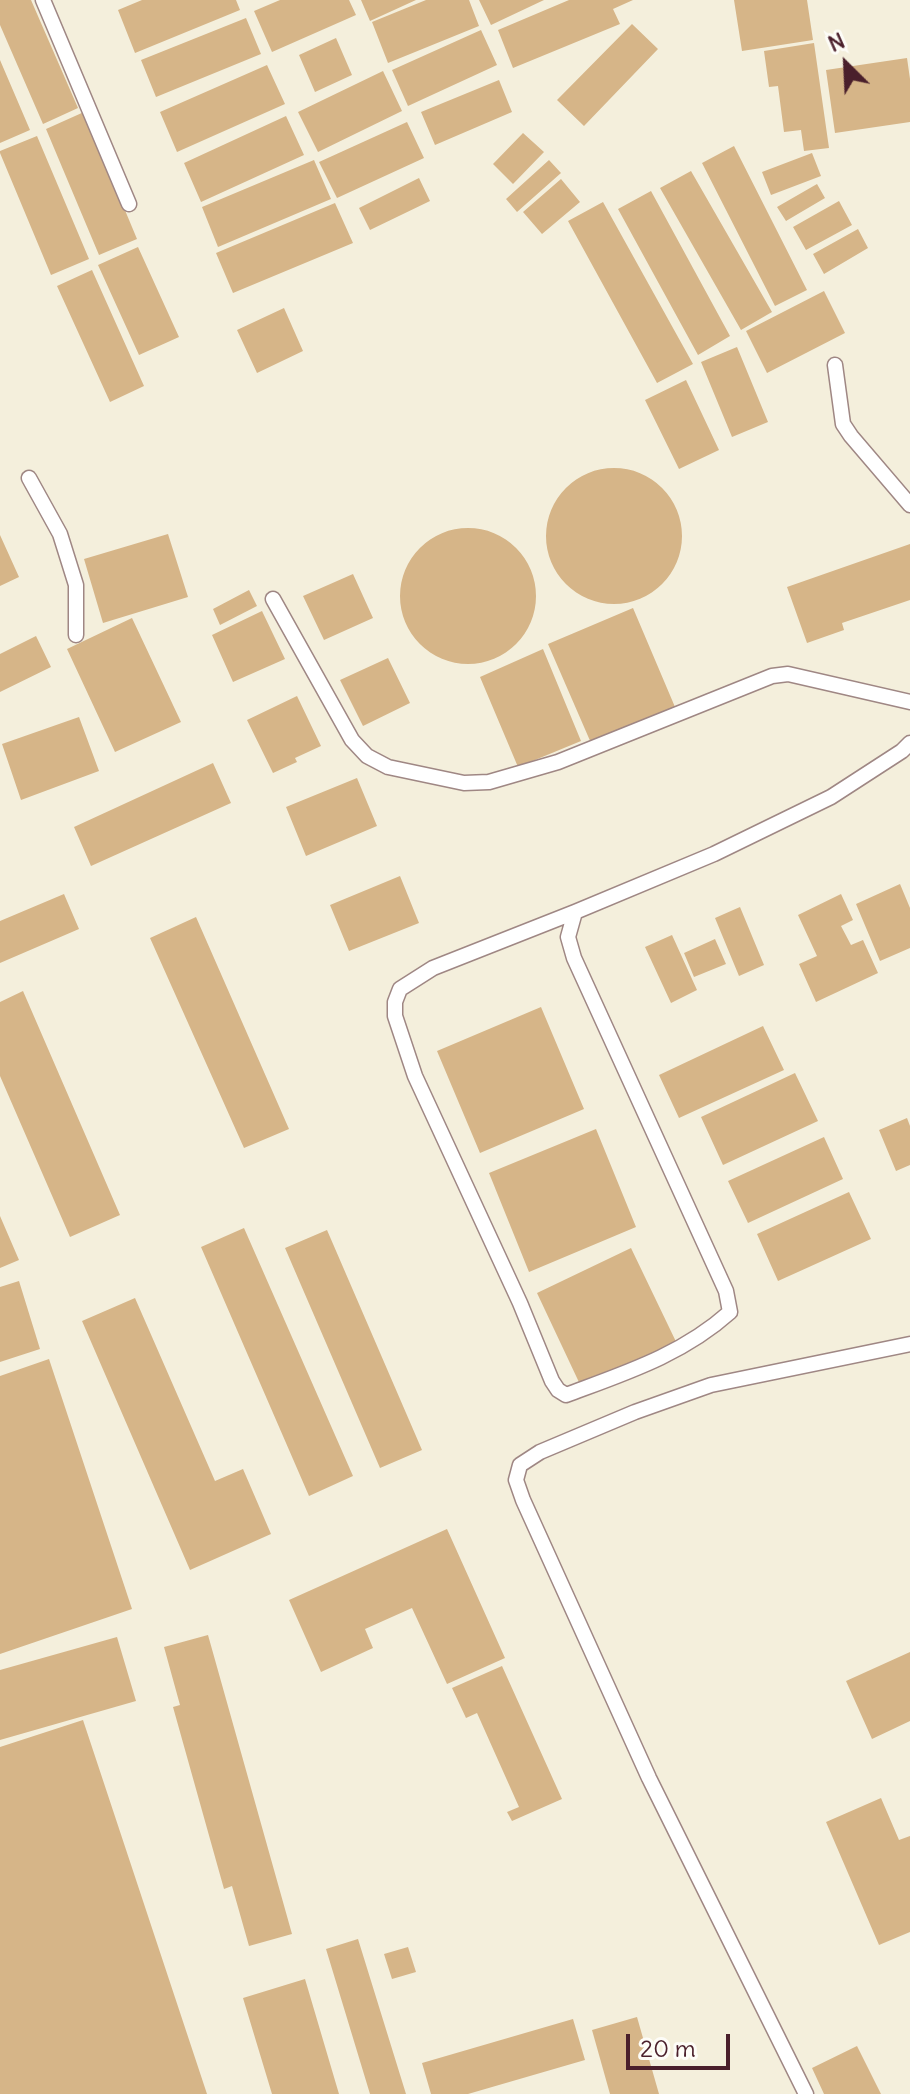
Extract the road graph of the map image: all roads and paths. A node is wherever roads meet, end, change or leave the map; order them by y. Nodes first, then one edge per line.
1 (43, 0) edge
2 (129, 204) dead end
3 (835, 365) dead end
4 (29, 478) dead end
5 (910, 505) edge
6 (273, 599) dead end
7 (76, 635) dead end
8 (910, 702) edge
9 (910, 743) edge
10 (575, 912) junction
11 (910, 1344) edge
12 (806, 2094) edge

1 - 2 lane
3 - 5 lane
4 - 7 lane
6 - 8 lane
9 - 10 lane
10 - 10 lane
11 - 12 lane

